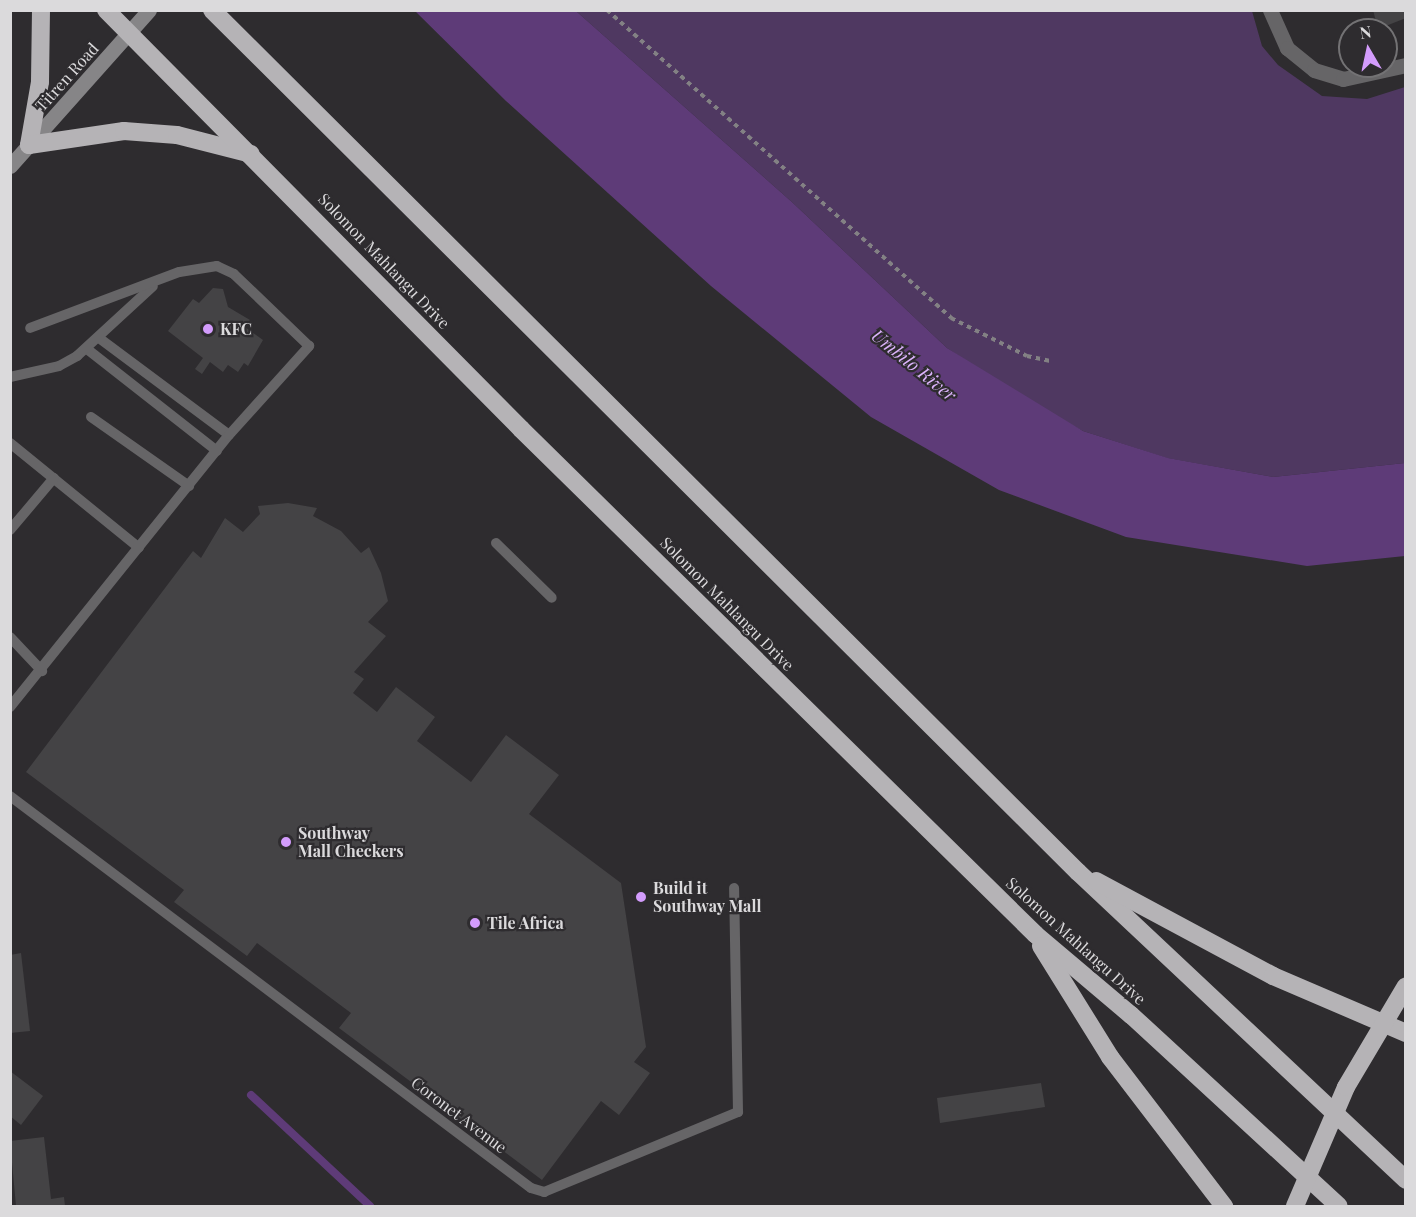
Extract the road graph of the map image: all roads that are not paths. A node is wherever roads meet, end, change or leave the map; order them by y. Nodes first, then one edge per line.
1 (41, 10) edge
2 (106, 10) edge
3 (149, 10) edge
4 (212, 10) edge
5 (1270, 10) edge
6 (131, 32) junction
7 (1406, 65) edge
8 (29, 145) junction
9 (252, 154) junction
10 (10, 166) edge
11 (155, 284) junction
12 (30, 328) dead end
13 (99, 338) junction
14 (87, 349) junction
15 (10, 377) edge
16 (91, 417) dead end
17 (229, 435) junction
18 (10, 443) edge
19 (217, 451) junction
20 (54, 478) junction
21 (189, 486) junction
22 (10, 530) edge
23 (496, 543) dead end
24 (140, 548) junction
25 (552, 598) dead end
26 (10, 637) edge
27 (42, 671) junction
28 (10, 707) edge
29 (10, 796) edge
30 (1078, 872) junction
31 (734, 888) dead end
32 (1035, 934) junction
33 (1406, 986) edge
34 (1406, 1033) edge
35 (1406, 1180) edge
36 (1224, 1206) edge
37 (1295, 1206) edge
38 (1339, 1206) edge

1 - 8 highway
2 - 6 highway, Solomon Mahlangu Drive
3 - 6 street, Titren Road
4 - 30 highway
5 - 7 street
6 - 8 street, Titren Road
6 - 9 highway, Solomon Mahlangu Drive
8 - 9 highway
8 - 10 street, Titren Road
9 - 32 highway, Solomon Mahlangu Drive
11 - 12 lane
11 - 13 lane
11 - 17 lane
13 - 14 lane
13 - 17 lane
14 - 15 lane
14 - 19 lane
16 - 21 lane
17 - 19 lane
18 - 20 lane
19 - 21 lane
20 - 22 lane
20 - 24 lane
21 - 24 lane
23 - 25 lane
24 - 27 lane
26 - 27 lane
27 - 28 lane
29 - 31 lane, Coronet Avenue
30 - 34 highway
30 - 35 highway
32 - 36 highway
32 - 38 highway, Solomon Mahlangu Drive
33 - 37 highway, bridge

